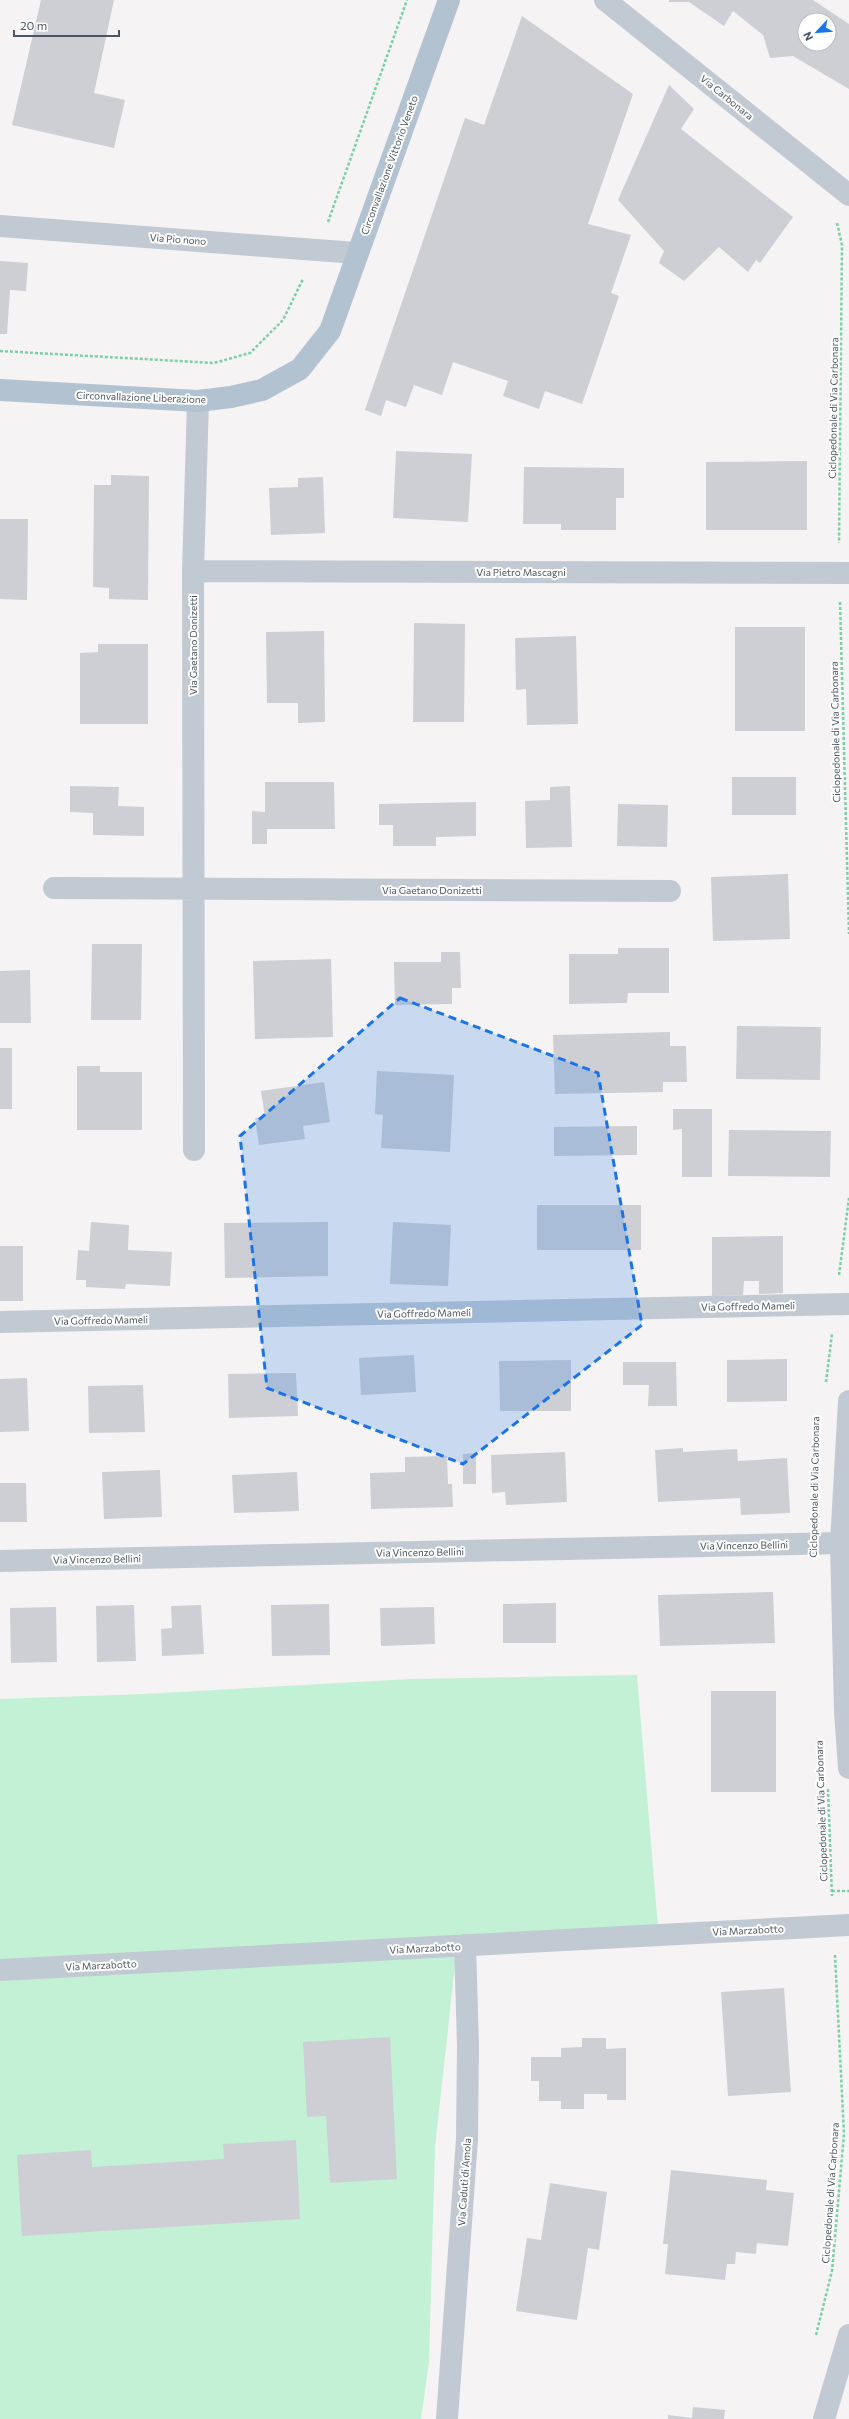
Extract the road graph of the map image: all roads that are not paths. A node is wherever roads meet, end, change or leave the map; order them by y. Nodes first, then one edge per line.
1 (449, 0) edge
2 (605, 0) edge
3 (849, 195) edge
4 (0, 226) edge
5 (356, 253) junction
6 (330, 331) joint
7 (0, 390) edge
8 (198, 401) junction
9 (193, 571) junction
10 (844, 573) edge
11 (54, 888) dead end
12 (194, 889) junction
13 (670, 891) dead end
14 (194, 1150) dead end
15 (842, 1304) edge
16 (0, 1322) edge
17 (849, 1401) edge
18 (841, 1543) junction
19 (0, 1561) edge
20 (845, 1594) edge
21 (849, 1768) edge
22 (841, 1925) edge
23 (465, 1945) junction
24 (0, 1970) edge
25 (849, 2335) edge
26 (447, 2419) edge
27 (824, 2419) edge

1 - 5 main road, Circonvallazione Vittorio Veneto
2 - 3 street, Via Carbonara
4 - 5 street, Via Pio nono
5 - 6 main road, Circonvallazione Vittorio Veneto
6 - 8 main road, Circonvallazione Liberazione
7 - 8 main road, Circonvallazione Liberazione
8 - 9 street, Via Gaetano Donizetti
9 - 10 street, Via Pietro Mascagni
9 - 12 street, Via Gaetano Donizetti
11 - 12 street, Via Gaetano Donizetti
12 - 13 street, Via Gaetano Donizetti
12 - 14 street, Via Gaetano Donizetti
15 - 16 street, Via Goffredo Mameli
17 - 18 street
18 - 19 street, Via Vincenzo Bellini
18 - 20 street
20 - 21 street
22 - 23 street, Via Marzabotto
23 - 24 street, Via Marzabotto
23 - 26 street, Via Caduti di Amola
25 - 27 street

